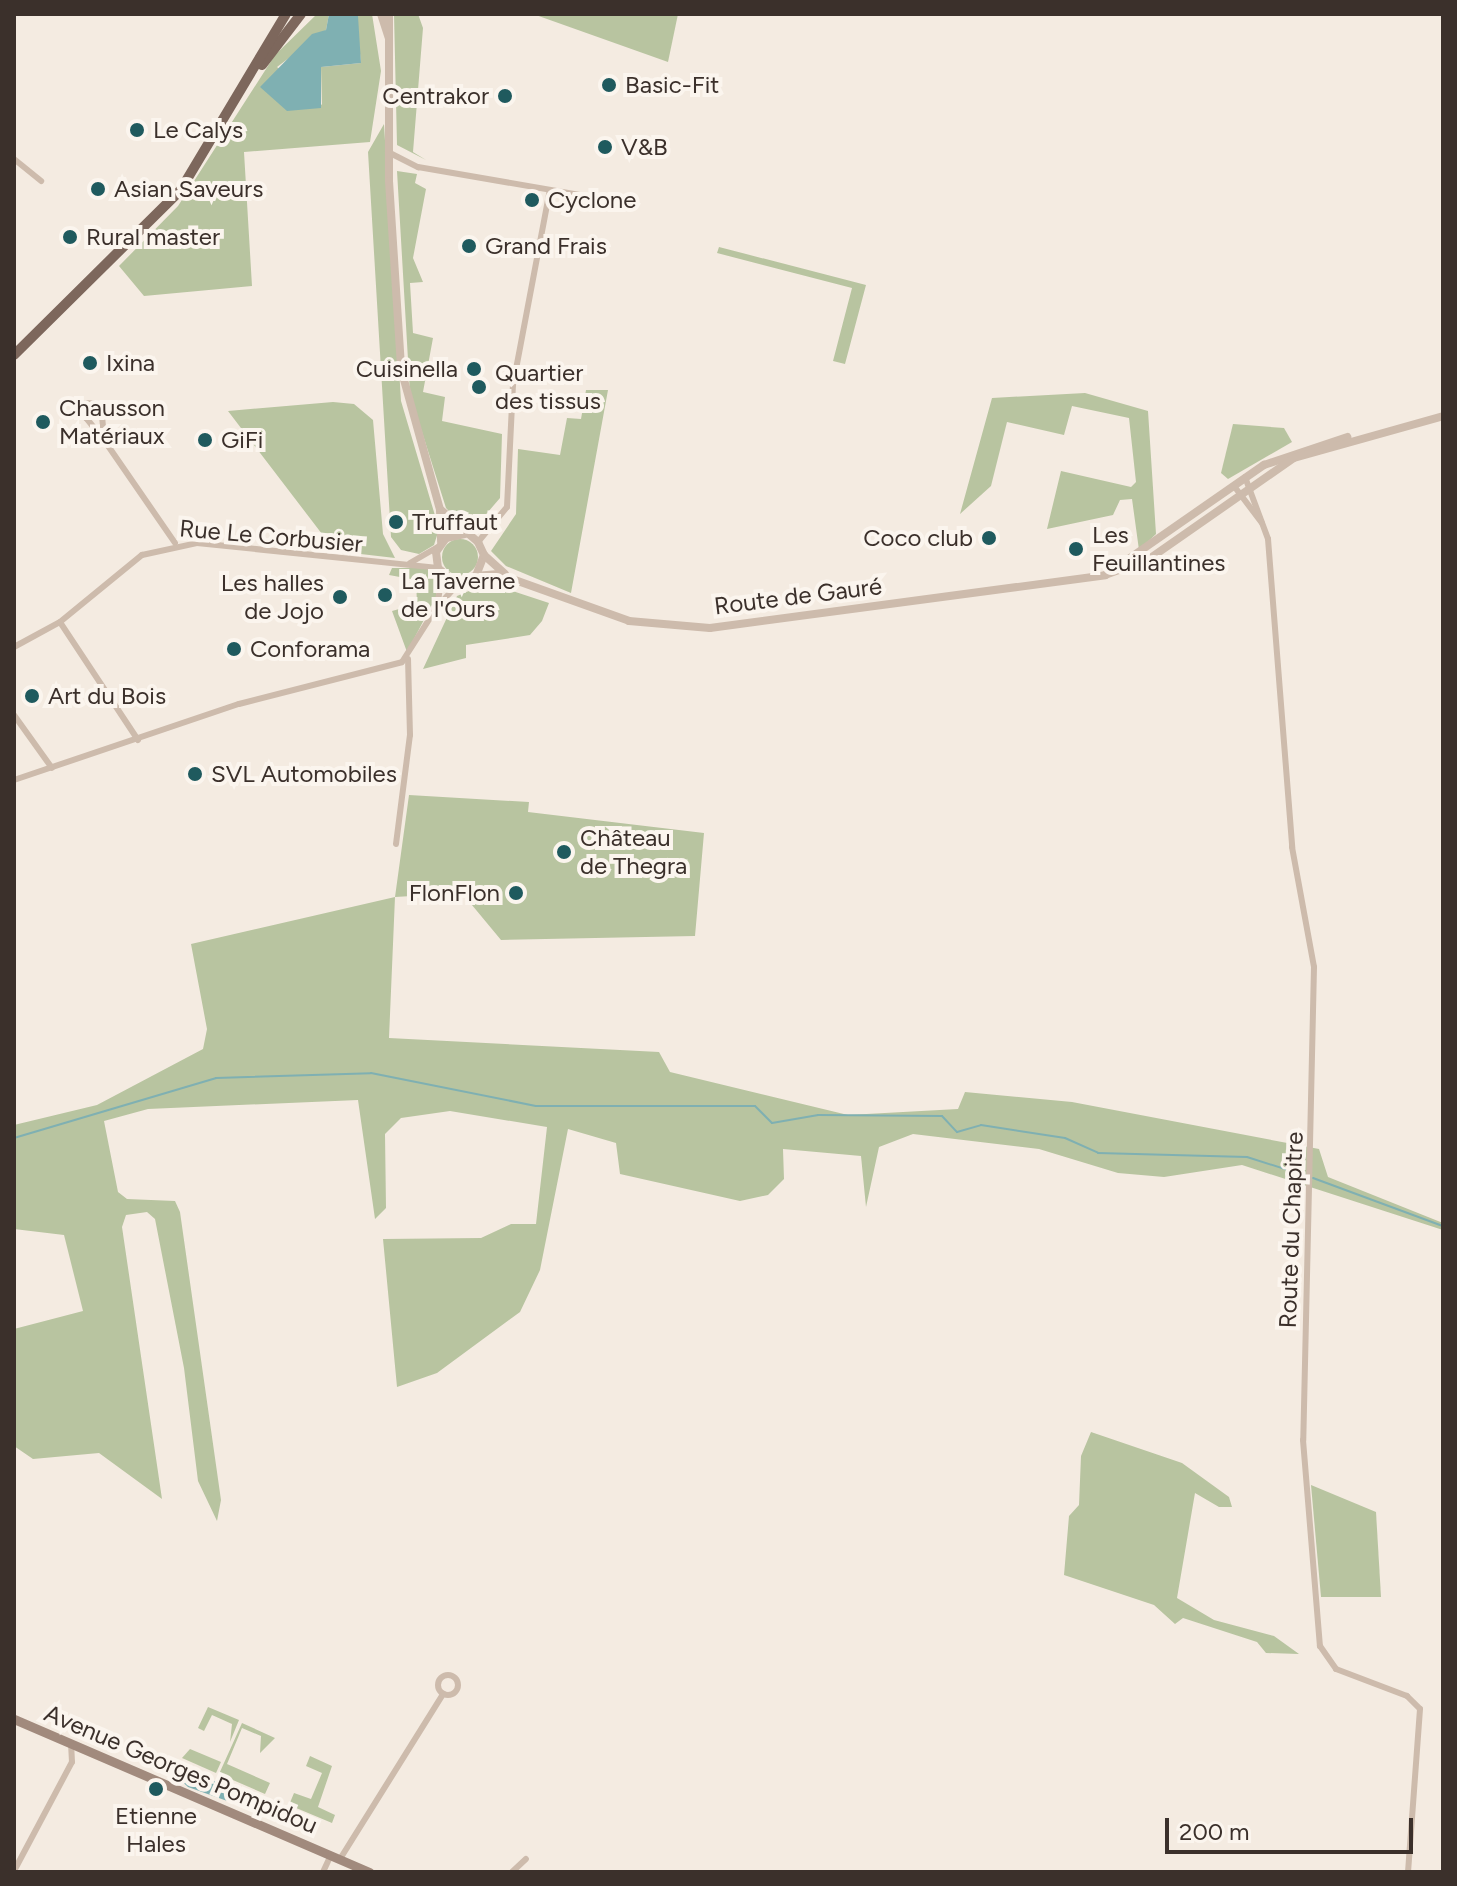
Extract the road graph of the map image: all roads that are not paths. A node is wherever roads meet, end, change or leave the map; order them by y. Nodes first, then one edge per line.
1 (286, 14) edge
2 (301, 14) edge
3 (381, 14) edge
4 (389, 14) edge
5 (391, 43) junction
6 (238, 99) junction
7 (388, 152) junction
8 (14, 159) edge
9 (41, 181) dead end
10 (550, 190) junction
11 (626, 203) dead end
12 (14, 355) edge
13 (1443, 416) edge
14 (104, 440) junction
15 (1249, 479) junction
16 (1235, 490) junction
17 (440, 510) junction
18 (1266, 529) junction
19 (465, 534) junction
20 (478, 542) junction
21 (175, 543) junction
22 (440, 545) junction
23 (484, 555) junction
24 (410, 563) junction
25 (440, 571) junction
26 (476, 576) junction
27 (512, 579) junction
28 (460, 582) junction
29 (437, 607) junction
30 (60, 622) junction
31 (14, 647) edge
32 (408, 659) junction
33 (14, 715) edge
34 (138, 740) junction
35 (52, 768) junction
36 (14, 780) edge
37 (396, 844) dead end
38 (443, 1694) dead end
39 (14, 1719) edge
40 (71, 1744) junction
41 (339, 1859) junction
42 (526, 1859) dead end
43 (14, 1871) edge
44 (323, 1872) edge
45 (338, 1872) edge
46 (369, 1872) edge
47 (512, 1872) edge
48 (1408, 1872) edge

1 - 6 main road
2 - 6 main road
3 - 5 street
4 - 5 street
5 - 7 street
6 - 12 main road
7 - 10 street
7 - 17 street
8 - 9 street
10 - 11 street
10 - 20 street
13 - 15 street, Route de Gauré
14 - 14 street
14 - 21 street
15 - 16 street, Route de Gauré
15 - 18 street, Route du Chapitre
16 - 18 street
16 - 27 street, Route de Gauré
17 - 19 street
17 - 22 street
18 - 48 street, Route du Chapitre
19 - 20 street
19 - 22 street
20 - 23 street
21 - 24 street, Rue Le Corbusier
21 - 30 street, Rue Le Corbusier
22 - 24 street
22 - 25 street
23 - 26 street
23 - 27 street, Route de Gauré
24 - 25 street, Rue Le Corbusier
25 - 28 street
25 - 29 street
26 - 27 street, Route de Gauré
26 - 28 street
28 - 29 street
29 - 32 street
30 - 31 street, Rue Le Corbusier
30 - 34 street
32 - 34 street
32 - 37 street
33 - 35 street
34 - 35 street
35 - 36 street
38 - 41 street
39 - 40 main road, Avenue Georges Pompidou
40 - 41 main road, Avenue Georges Pompidou
40 - 43 street
41 - 44 street
41 - 45 street
41 - 46 main road, Avenue Georges Pompidou
42 - 47 street

